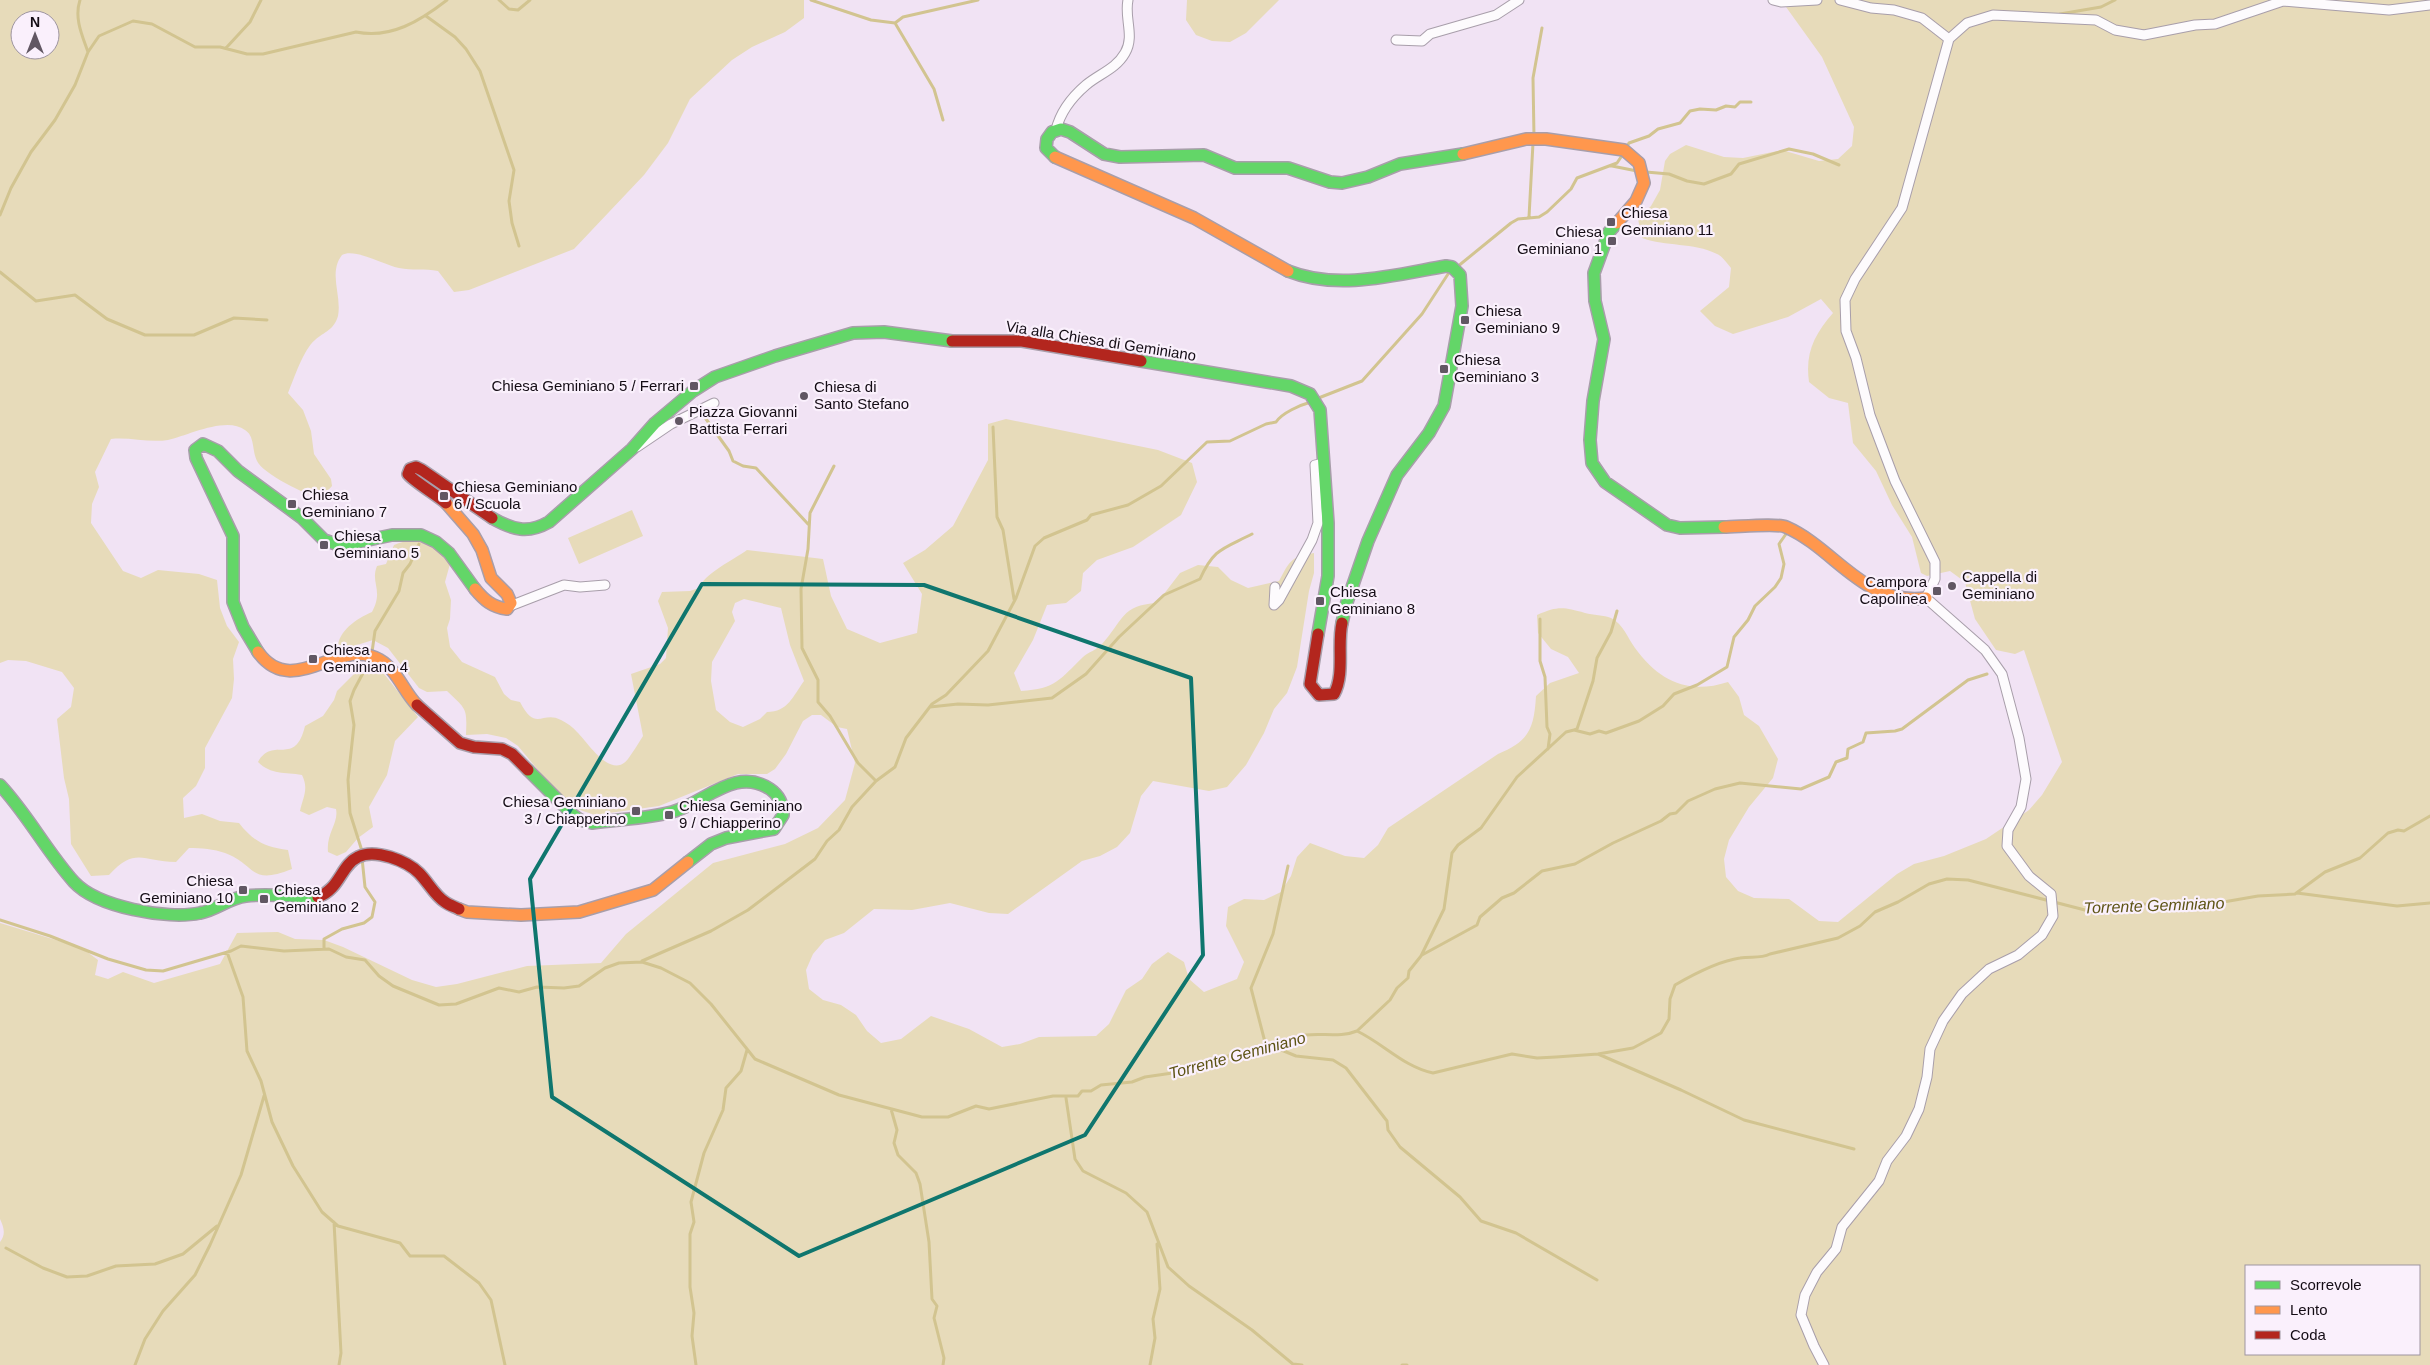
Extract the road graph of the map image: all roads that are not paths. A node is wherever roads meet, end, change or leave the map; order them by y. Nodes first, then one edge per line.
1 (1128, 0) edge
2 (1519, 0) edge
3 (1773, 0) edge
4 (1817, 0) edge
5 (1840, 0) edge
6 (2430, 5) edge
7 (1949, 39) junction
8 (1396, 40) dead end
9 (1056, 130) junction
10 (714, 403) dead end
11 (632, 449) junction
12 (1324, 463) junction
13 (605, 585) dead end
14 (1275, 587) dead end
15 (1926, 598) junction
16 (510, 606) junction
17 (0, 784) edge
18 (1824, 1365) edge

1 - 9 street
2 - 8 street
3 - 4 street
5 - 7 street
6 - 7 street
7 - 15 street
9 - 12 street, Via alla Chiesa di Geminiano
9 - 15 street
10 - 11 street
11 - 12 street, Via alla Chiesa di Geminiano
11 - 16 street, Via alla Chiesa di Geminiano
12 - 14 street
13 - 16 street
15 - 18 street
16 - 17 street

